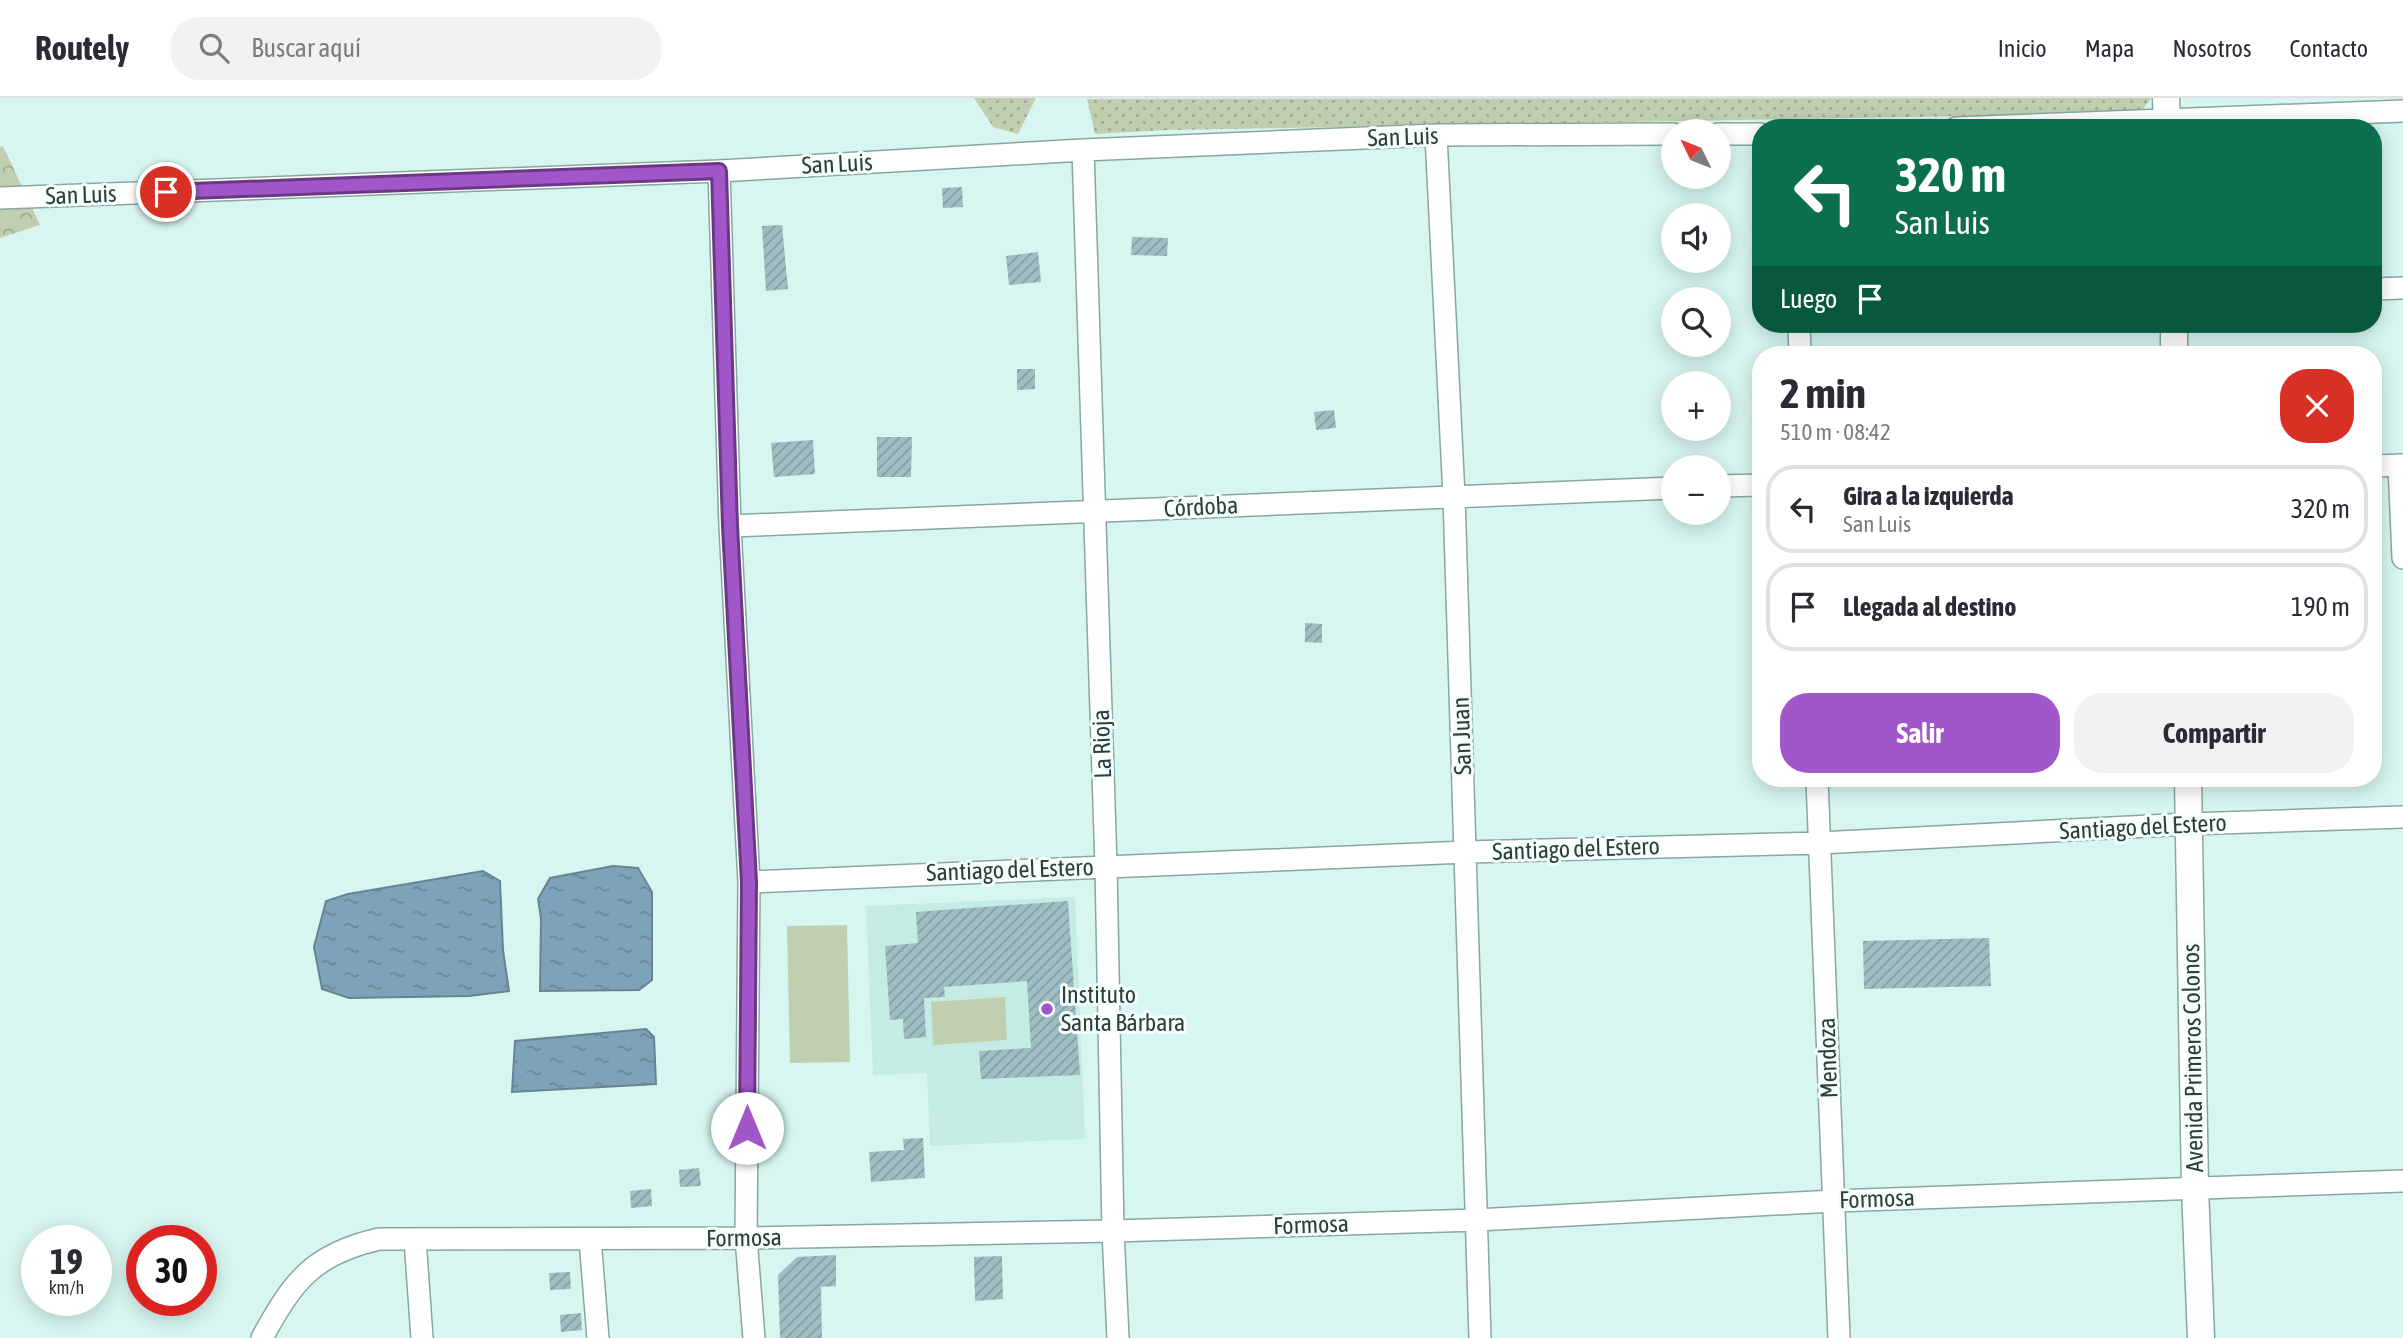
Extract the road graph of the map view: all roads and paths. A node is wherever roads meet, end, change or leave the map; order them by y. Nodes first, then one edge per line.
1 (2403, 111) edge
2 (2167, 115) edge
3 (2102, 119) edge
4 (1661, 134) edge
5 (1731, 134) edge
6 (1752, 134) edge
7 (1436, 135) junction
8 (1083, 150) junction
9 (719, 171) junction
10 (0, 198) edge
11 (2403, 288) edge
12 (2382, 289) edge
13 (2401, 465) edge
14 (2382, 466) edge
15 (1752, 485) edge
16 (1731, 486) edge
17 (1661, 488) edge
18 (1454, 496) junction
19 (1095, 512) junction
20 (730, 526) junction
21 (2403, 558) edge
22 (1817, 787) edge
23 (2188, 787) edge
24 (2403, 817) edge
25 (2189, 824) junction
26 (1820, 843) junction
27 (1466, 852) junction
28 (1106, 866) junction
29 (749, 882) junction
30 (2403, 1181) edge
31 (2195, 1188) junction
32 (1833, 1201) junction
33 (1476, 1220) junction
34 (1113, 1231) junction
35 (590, 1238) junction
36 (746, 1238) junction
37 (415, 1239) junction
38 (262, 1338) edge
39 (422, 1338) edge
40 (598, 1338) edge
41 (754, 1338) edge
42 (1118, 1338) edge
43 (1480, 1338) edge
44 (1839, 1338) edge
45 (2201, 1338) edge

1 - 2 street
2 - 3 street
4 - 7 street, San Luis
5 - 6 street
7 - 8 street, San Luis
7 - 18 street, San Juan
8 - 9 street, San Luis
8 - 19 street, La Rioja
9 - 10 street, San Luis
9 - 20 street
11 - 12 street
13 - 14 street
13 - 21 street
15 - 16 street
17 - 18 street, Córdoba
18 - 19 street, Córdoba
18 - 27 street, San Juan
19 - 20 street, Córdoba
19 - 28 street, La Rioja
20 - 29 street
22 - 26 street, Mendoza
23 - 25 street, Avenida Primeros Colonos
24 - 25 street, Santiago del Estero
25 - 26 street, Santiago del Estero
25 - 31 street, Avenida Primeros Colonos
26 - 27 street, Santiago del Estero
26 - 32 street, Mendoza
27 - 28 street, Santiago del Estero
27 - 33 street, San Juan
28 - 29 street, Santiago del Estero
28 - 34 street, La Rioja
29 - 36 street
30 - 31 street, Formosa
31 - 32 street, Formosa
31 - 45 street, Avenida Primeros Colonos
32 - 33 street, Formosa
32 - 44 street, Mendoza
33 - 34 street, Formosa
33 - 43 street, San Juan
34 - 36 street, Formosa
34 - 42 street, La Rioja
35 - 36 street, Formosa
35 - 37 street, Formosa
35 - 40 street
36 - 41 street
37 - 38 street, Formosa
37 - 39 street

